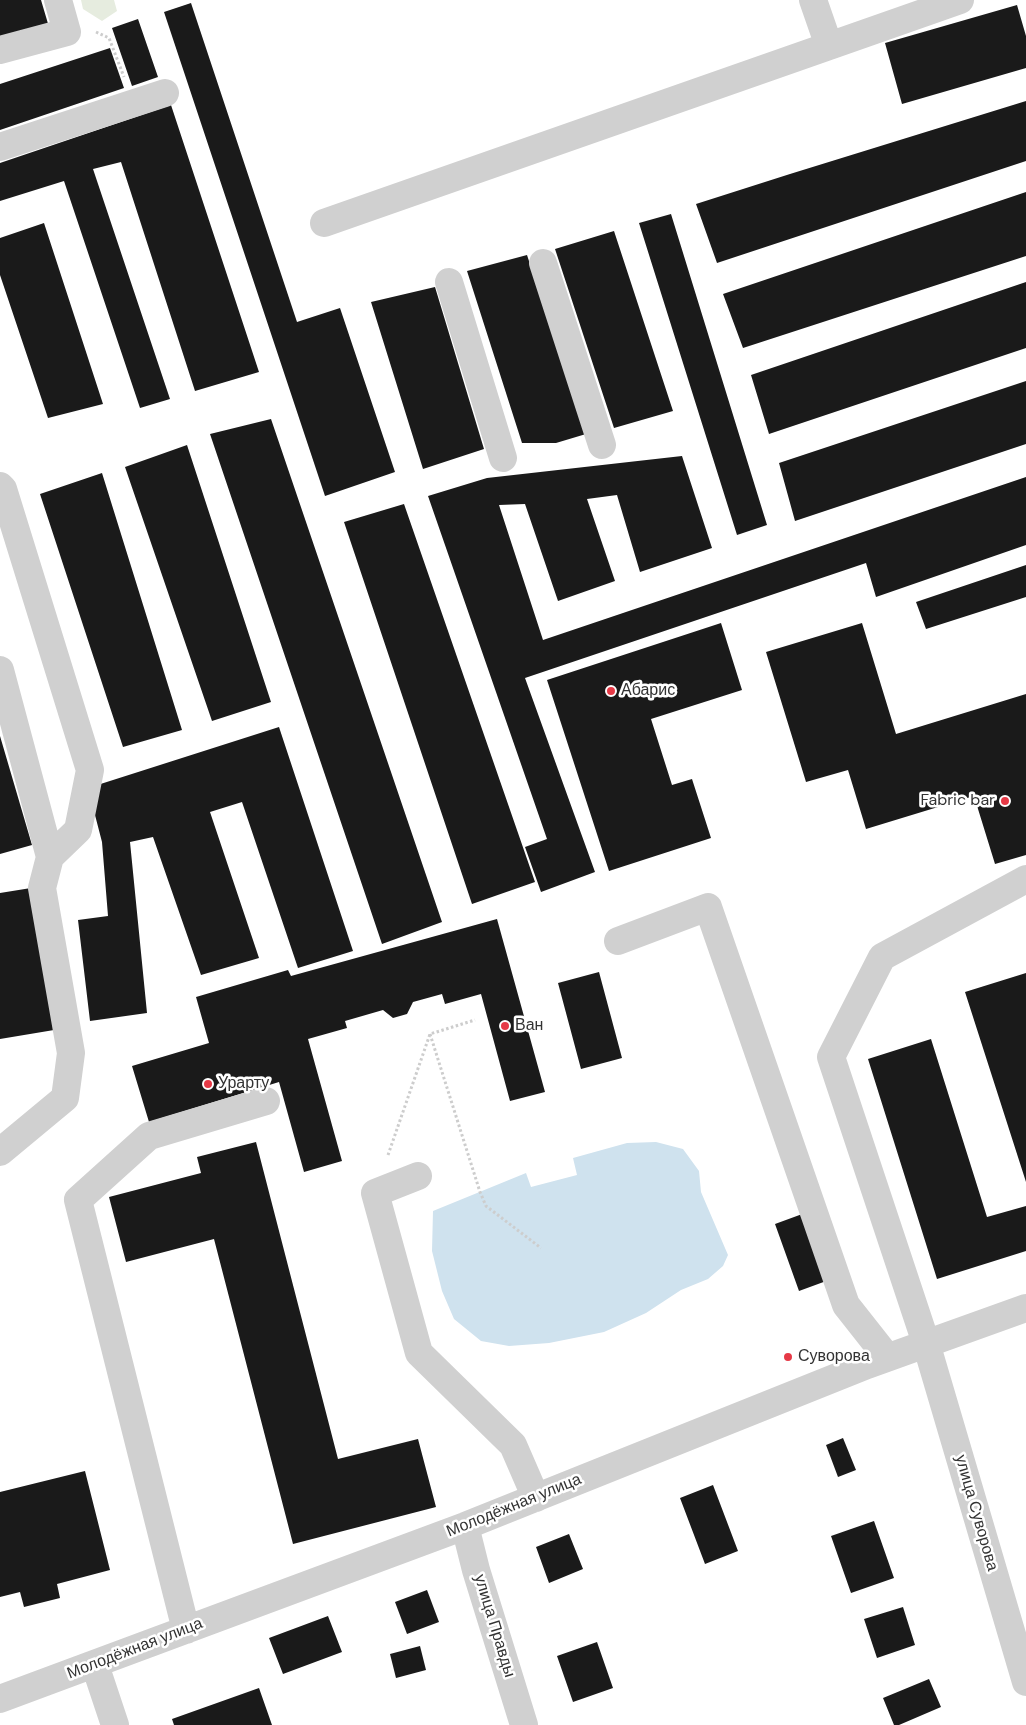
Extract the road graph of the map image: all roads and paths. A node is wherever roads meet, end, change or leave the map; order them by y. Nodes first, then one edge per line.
1 (813, 0) edge
2 (960, 0) edge
3 (60, 8) edge
4 (829, 46) junction
5 (0, 50) edge
6 (125, 79) dead end
7 (165, 93) dead end
8 (0, 147) edge
9 (324, 224) dead end
10 (543, 263) dead end
11 (449, 282) dead end
12 (602, 445) dead end
13 (503, 458) dead end
14 (0, 486) edge
15 (0, 670) edge
16 (50, 857) junction
17 (1026, 879) edge
18 (618, 940) dead end
19 (475, 1020) dead end
20 (430, 1034) junction
21 (266, 1101) dead end
22 (0, 1152) edge
23 (418, 1176) dead end
24 (375, 1193) junction
25 (541, 1248) dead end
26 (1026, 1308) edge
27 (926, 1343) junction
28 (887, 1358) junction
29 (536, 1498) junction
30 (465, 1526) junction
31 (186, 1630) junction
32 (95, 1665) junction
33 (1026, 1682) edge
34 (0, 1699) edge
35 (116, 1725) edge
36 (524, 1725) edge

1 - 4 street
2 - 4 street
3 - 5 street
3 - 6 path
4 - 9 street
7 - 8 street
10 - 12 street
11 - 13 street
14 - 16 street
15 - 16 street
16 - 22 street
17 - 27 street, улица Суворова
18 - 28 street
19 - 20 path
20 - 24 path
20 - 25 path
21 - 31 street
23 - 24 street
24 - 29 street
26 - 27 street, Молодёжная улица
27 - 28 street, Молодёжная улица
27 - 33 street, улица Суворова
28 - 29 street, Молодёжная улица
29 - 30 street, Молодёжная улица
30 - 31 street, Молодёжная улица
30 - 36 street, улица Правды
31 - 32 street, Молодёжная улица
32 - 34 street, Молодёжная улица
32 - 35 street

